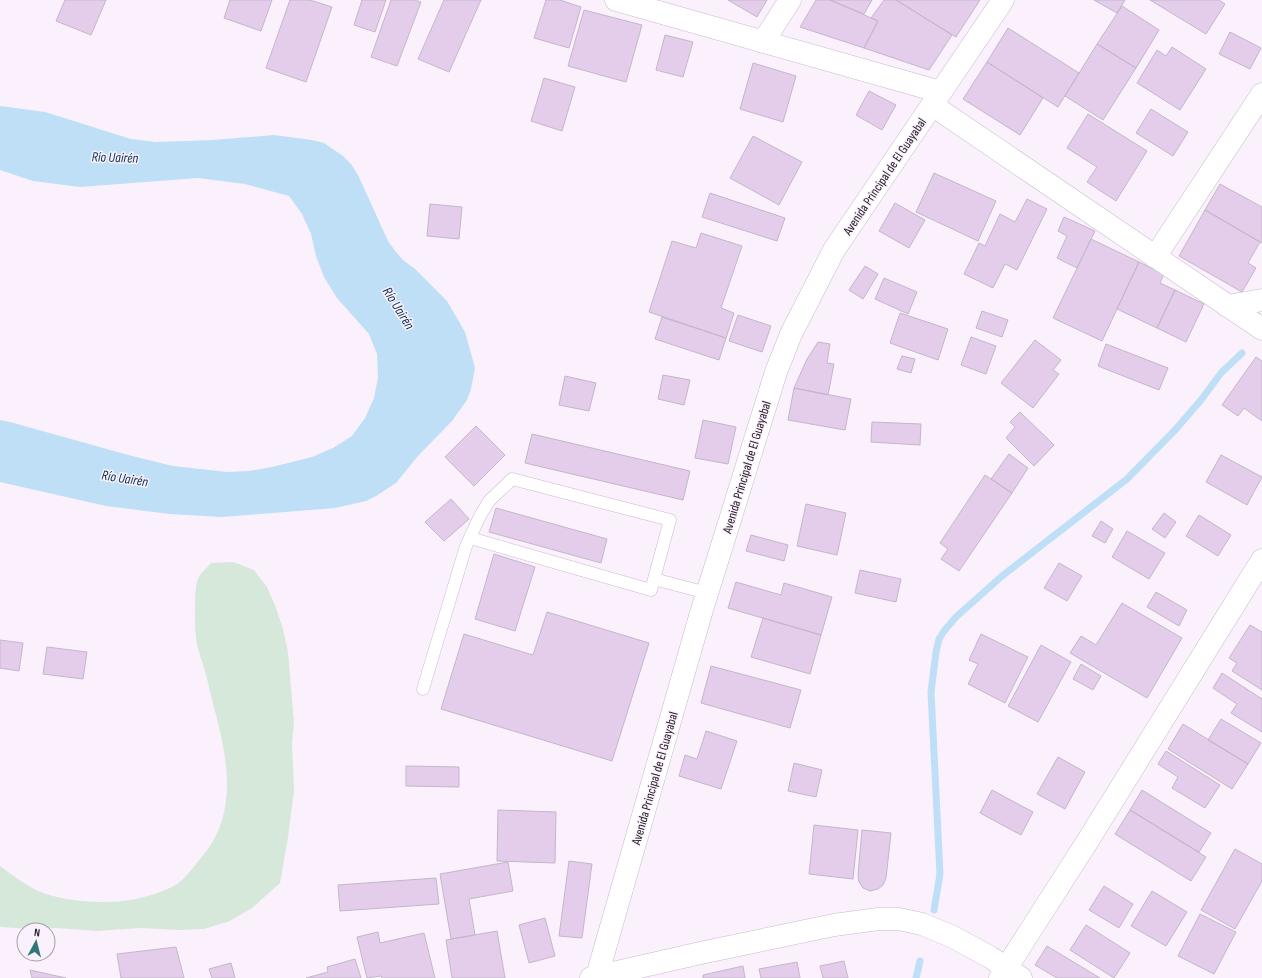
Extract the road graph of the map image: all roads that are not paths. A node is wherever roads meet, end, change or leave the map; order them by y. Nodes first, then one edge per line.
1 (616, 0) edge
2 (790, 0) edge
3 (1003, 0) edge
4 (763, 42) junction
5 (1262, 94) edge
6 (937, 99) junction
7 (1155, 257) junction
8 (1262, 300) edge
9 (1227, 306) junction
10 (1262, 330) edge
11 (470, 538) junction
12 (1262, 560) edge
13 (654, 579) junction
14 (707, 593) junction
15 (423, 689) dead end
16 (1009, 975) edge
17 (594, 977) edge

1 - 4 street
2 - 4 street
3 - 6 street, Avenida Principal de El Guayabal
4 - 6 street
5 - 7 street
6 - 7 street
6 - 14 street, Avenida Principal de El Guayabal
7 - 9 street
8 - 9 street
9 - 10 street
11 - 13 lane
11 - 13 lane
11 - 15 lane
12 - 16 street
13 - 14 lane
14 - 17 street, Avenida Principal de El Guayabal
16 - 17 street

